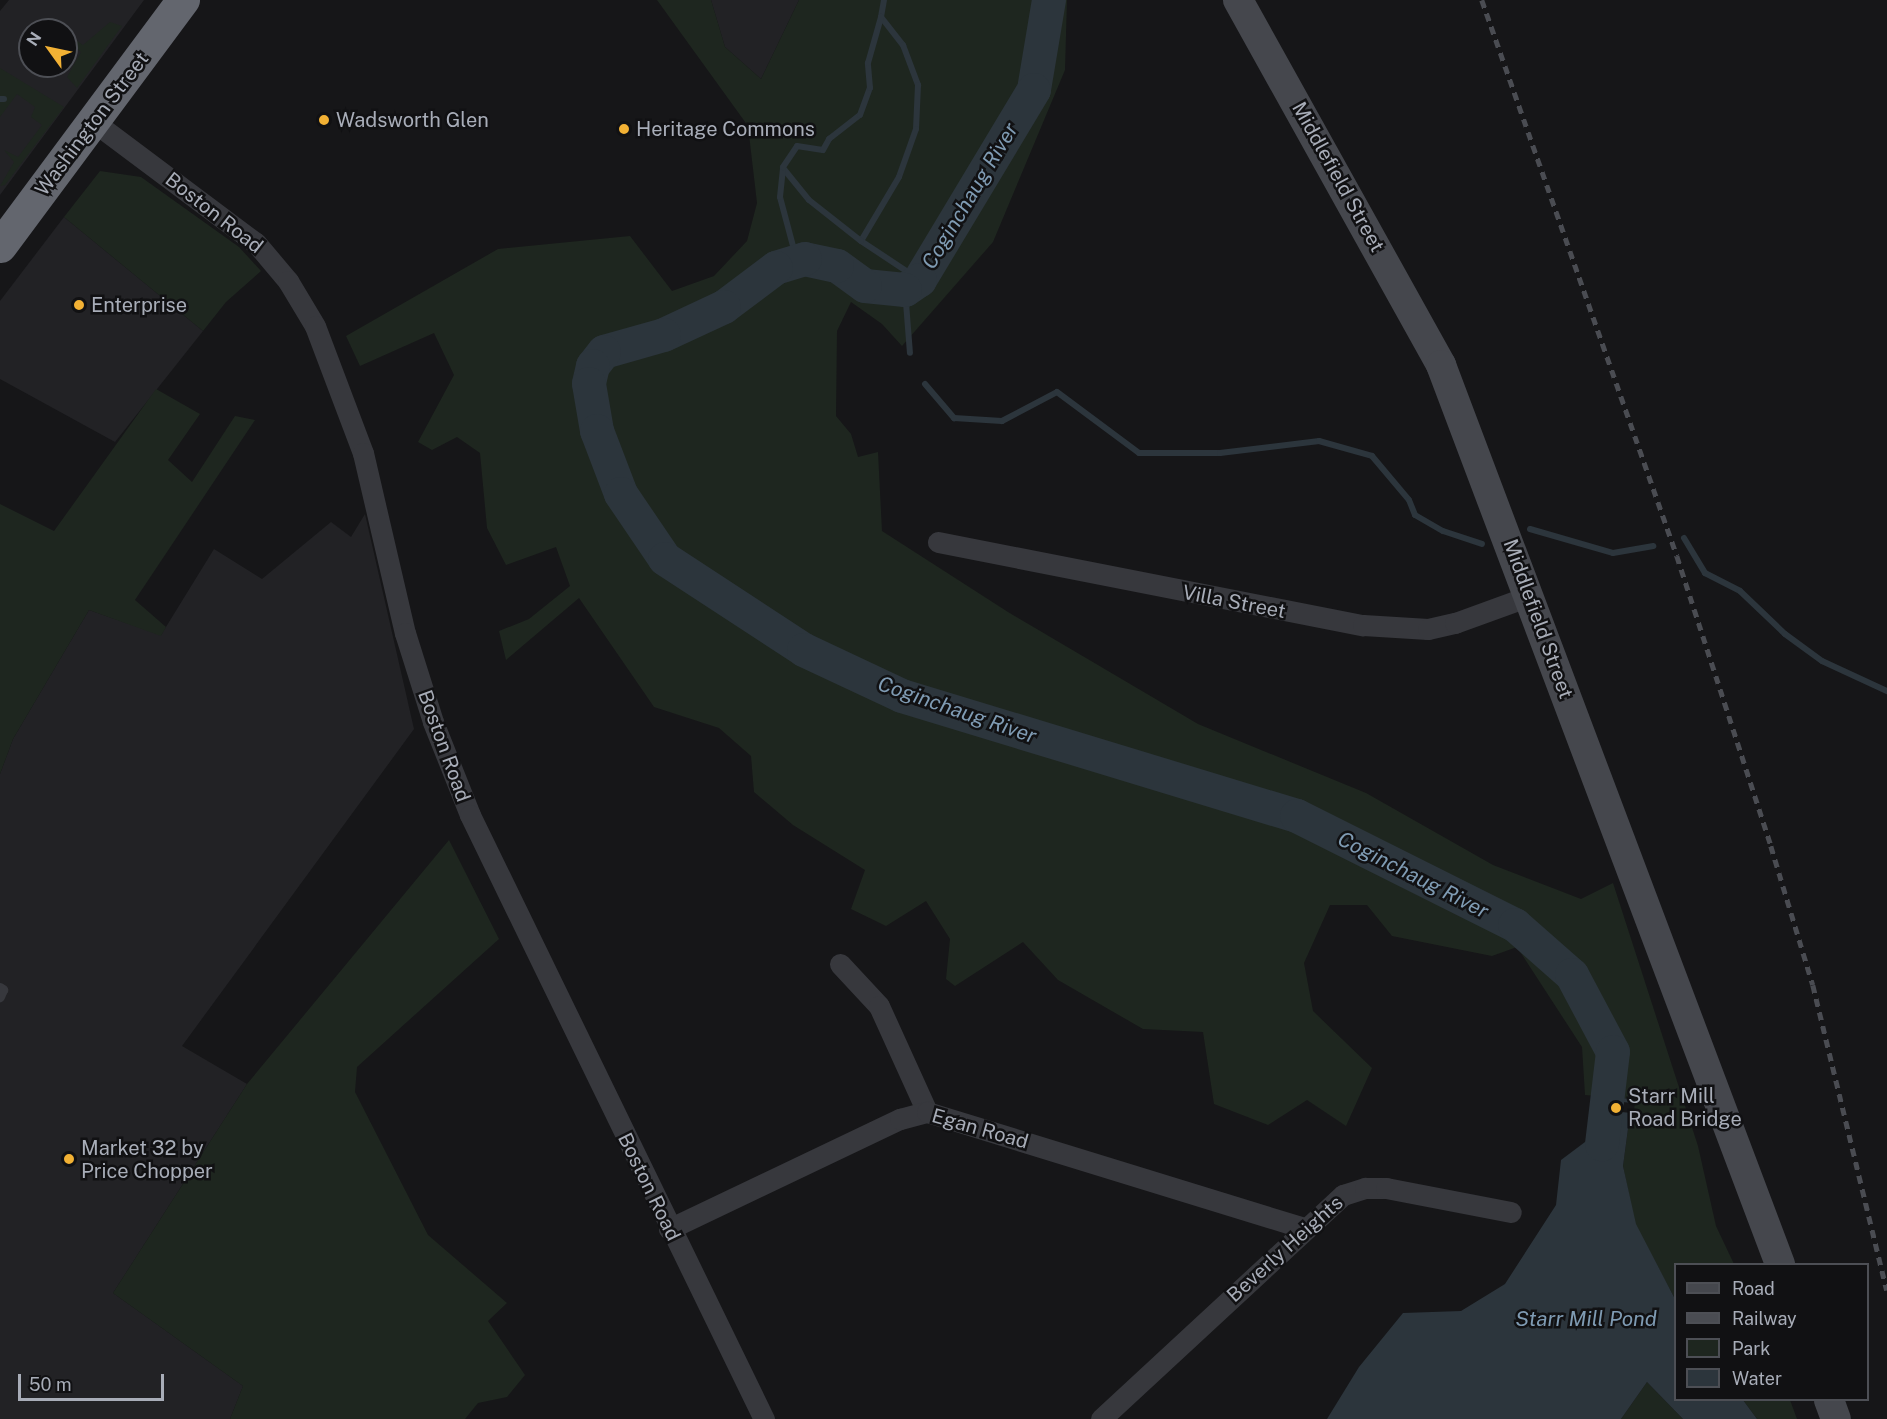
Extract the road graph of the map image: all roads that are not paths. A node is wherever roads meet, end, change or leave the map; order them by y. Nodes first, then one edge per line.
1 (183, 0) edge
2 (1238, 0) edge
3 (94, 122) junction
4 (0, 246) edge
5 (938, 542) dead end
6 (1529, 596) junction
7 (840, 964) dead end
8 (0, 988) edge
9 (0, 998) edge
10 (927, 1112) junction
11 (1511, 1212) dead end
12 (1304, 1228) junction
13 (669, 1229) junction
14 (1780, 1263) edge
15 (1829, 1401) edge
16 (764, 1419) edge
17 (1101, 1419) edge
18 (1836, 1419) edge

1 - 3 highway, Washington Street
2 - 6 main road, Middlefield Street
3 - 4 highway, Washington Street
3 - 13 street, Boston Road
5 - 6 street, Villa Street
6 - 14 main road, Middlefield Street
7 - 10 street
8 - 9 lane
10 - 12 street, Egan Road
10 - 13 street, Egan Road
11 - 12 street, Beverly Heights
12 - 17 street, Beverly Heights
13 - 16 street, Boston Road
15 - 18 main road

